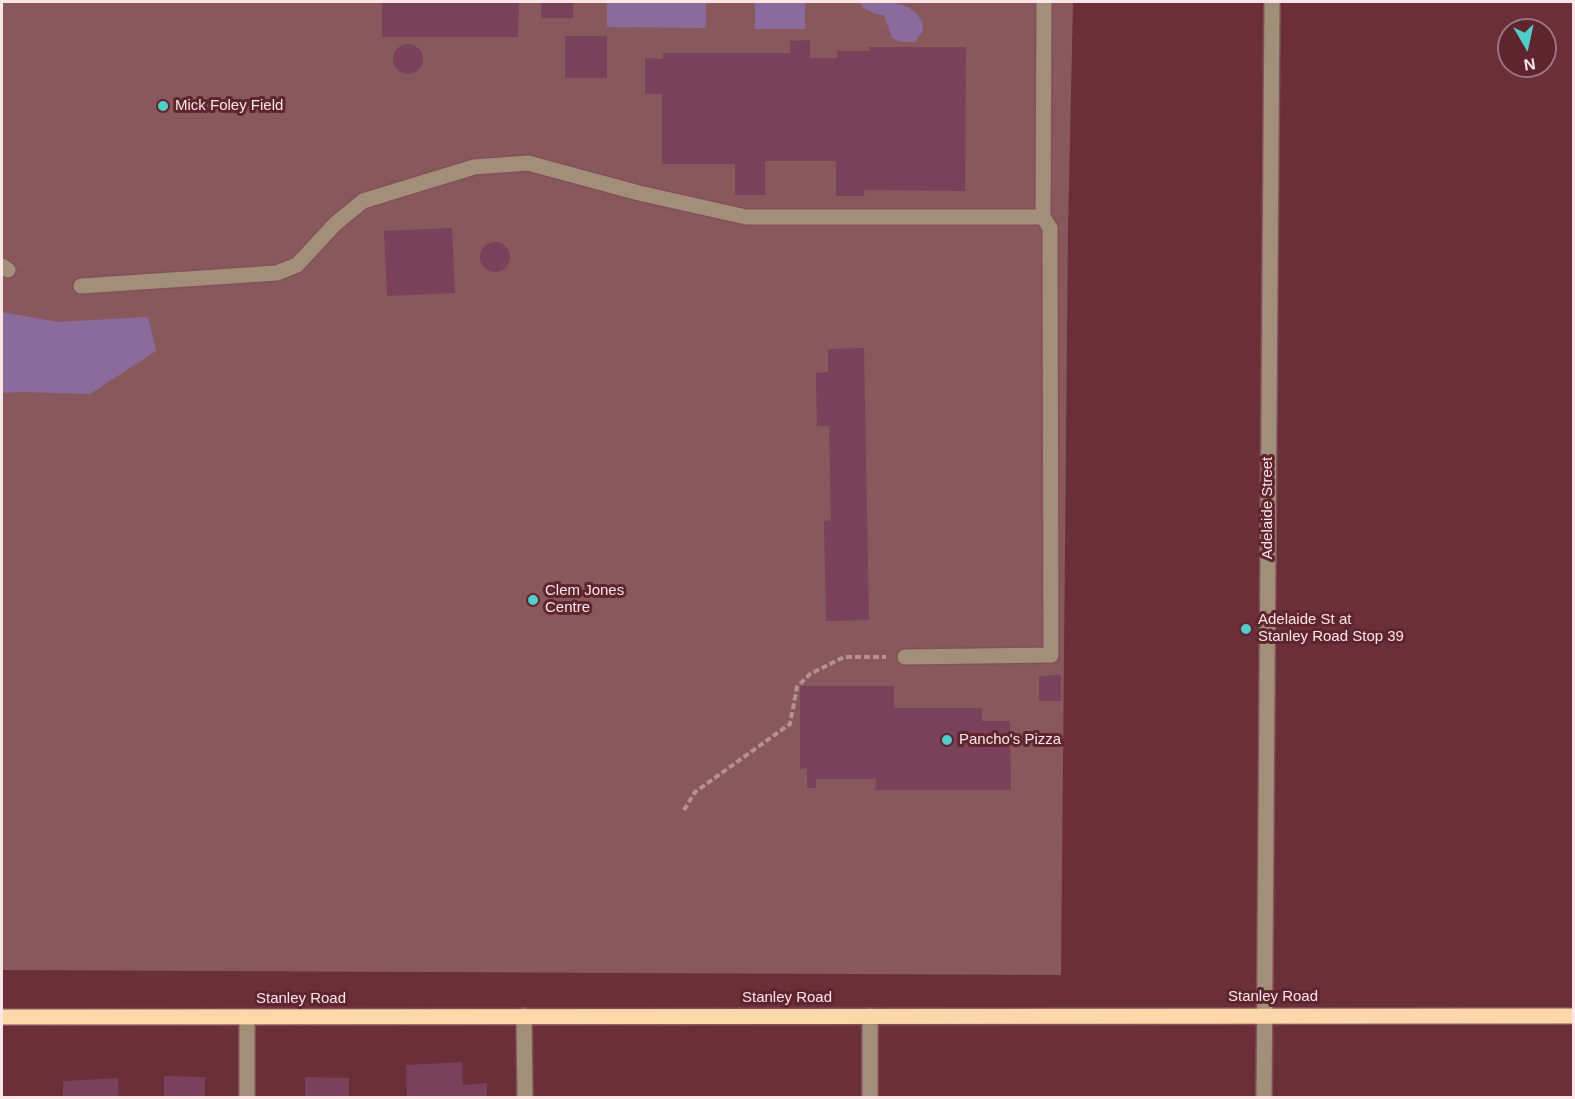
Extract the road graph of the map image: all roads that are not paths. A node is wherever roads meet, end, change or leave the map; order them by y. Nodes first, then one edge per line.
1 (1044, 2) edge
2 (1272, 2) edge
3 (1043, 217) junction
4 (81, 286) dead end
5 (905, 657) road end
6 (1264, 1015) junction
7 (524, 1016) junction
8 (870, 1016) junction
9 (1574, 1016) edge
10 (2, 1017) edge
11 (247, 1017) junction
12 (247, 1098) edge
13 (525, 1098) edge
14 (870, 1098) edge
15 (1264, 1098) edge

1 - 3 street
2 - 6 street, Adelaide Street
3 - 4 street
3 - 5 street
6 - 8 main road, Stanley Road
6 - 9 main road, Stanley Road
6 - 15 street, Adelaide Street
7 - 8 main road, Stanley Road
7 - 11 main road, Stanley Road
7 - 13 street
8 - 14 street
10 - 11 main road, Stanley Road
11 - 12 street

